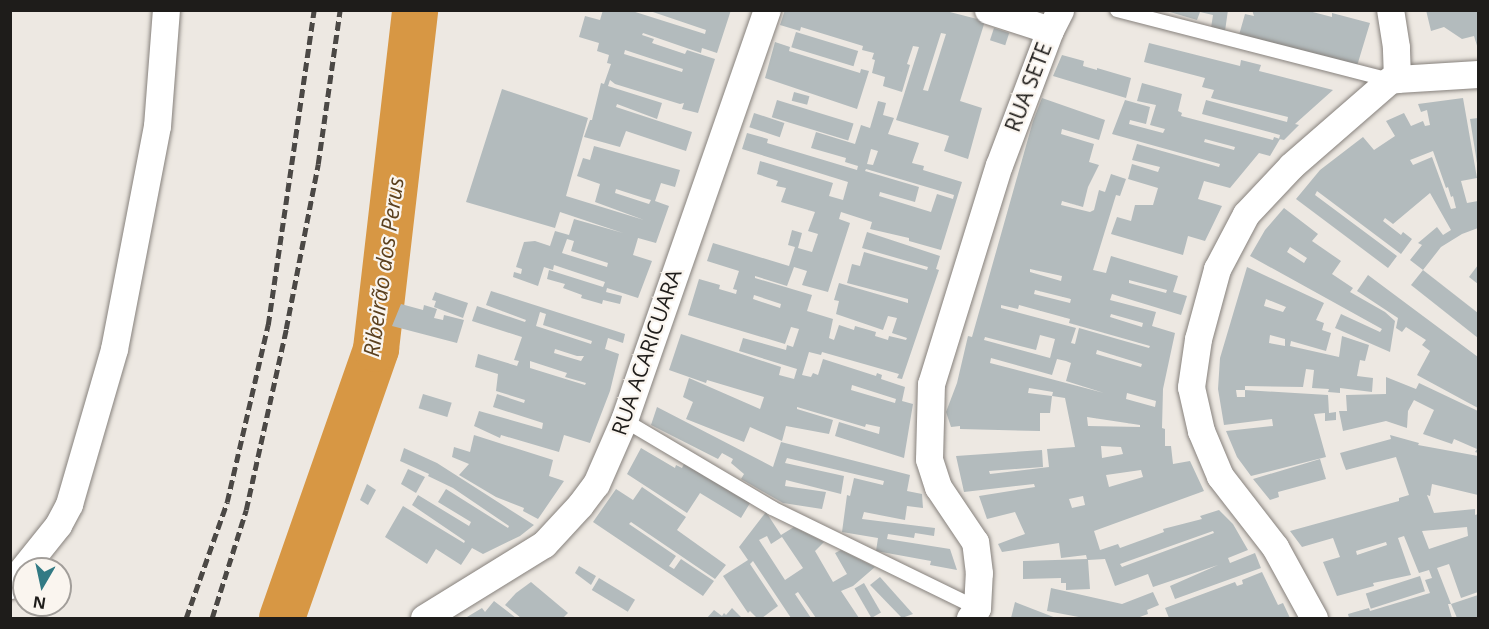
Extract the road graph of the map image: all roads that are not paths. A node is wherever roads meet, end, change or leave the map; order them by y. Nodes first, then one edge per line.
1 (166, 10) edge
2 (767, 10) edge
3 (988, 10) edge
4 (1118, 10) edge
5 (1390, 10) edge
6 (1055, 20) edge
7 (1479, 74) edge
8 (1393, 80) junction
9 (624, 420) junction
10 (10, 585) edge
11 (973, 613) edge
12 (424, 618) edge
13 (1314, 618) edge

1 - 10 street
2 - 9 street, RUA ACARICUARA
3 - 6 street
4 - 8 lane
5 - 8 street
6 - 11 street, RUA SETE
7 - 8 street
8 - 13 street
9 - 11 lane
9 - 12 street, RUA ACARICUARA

